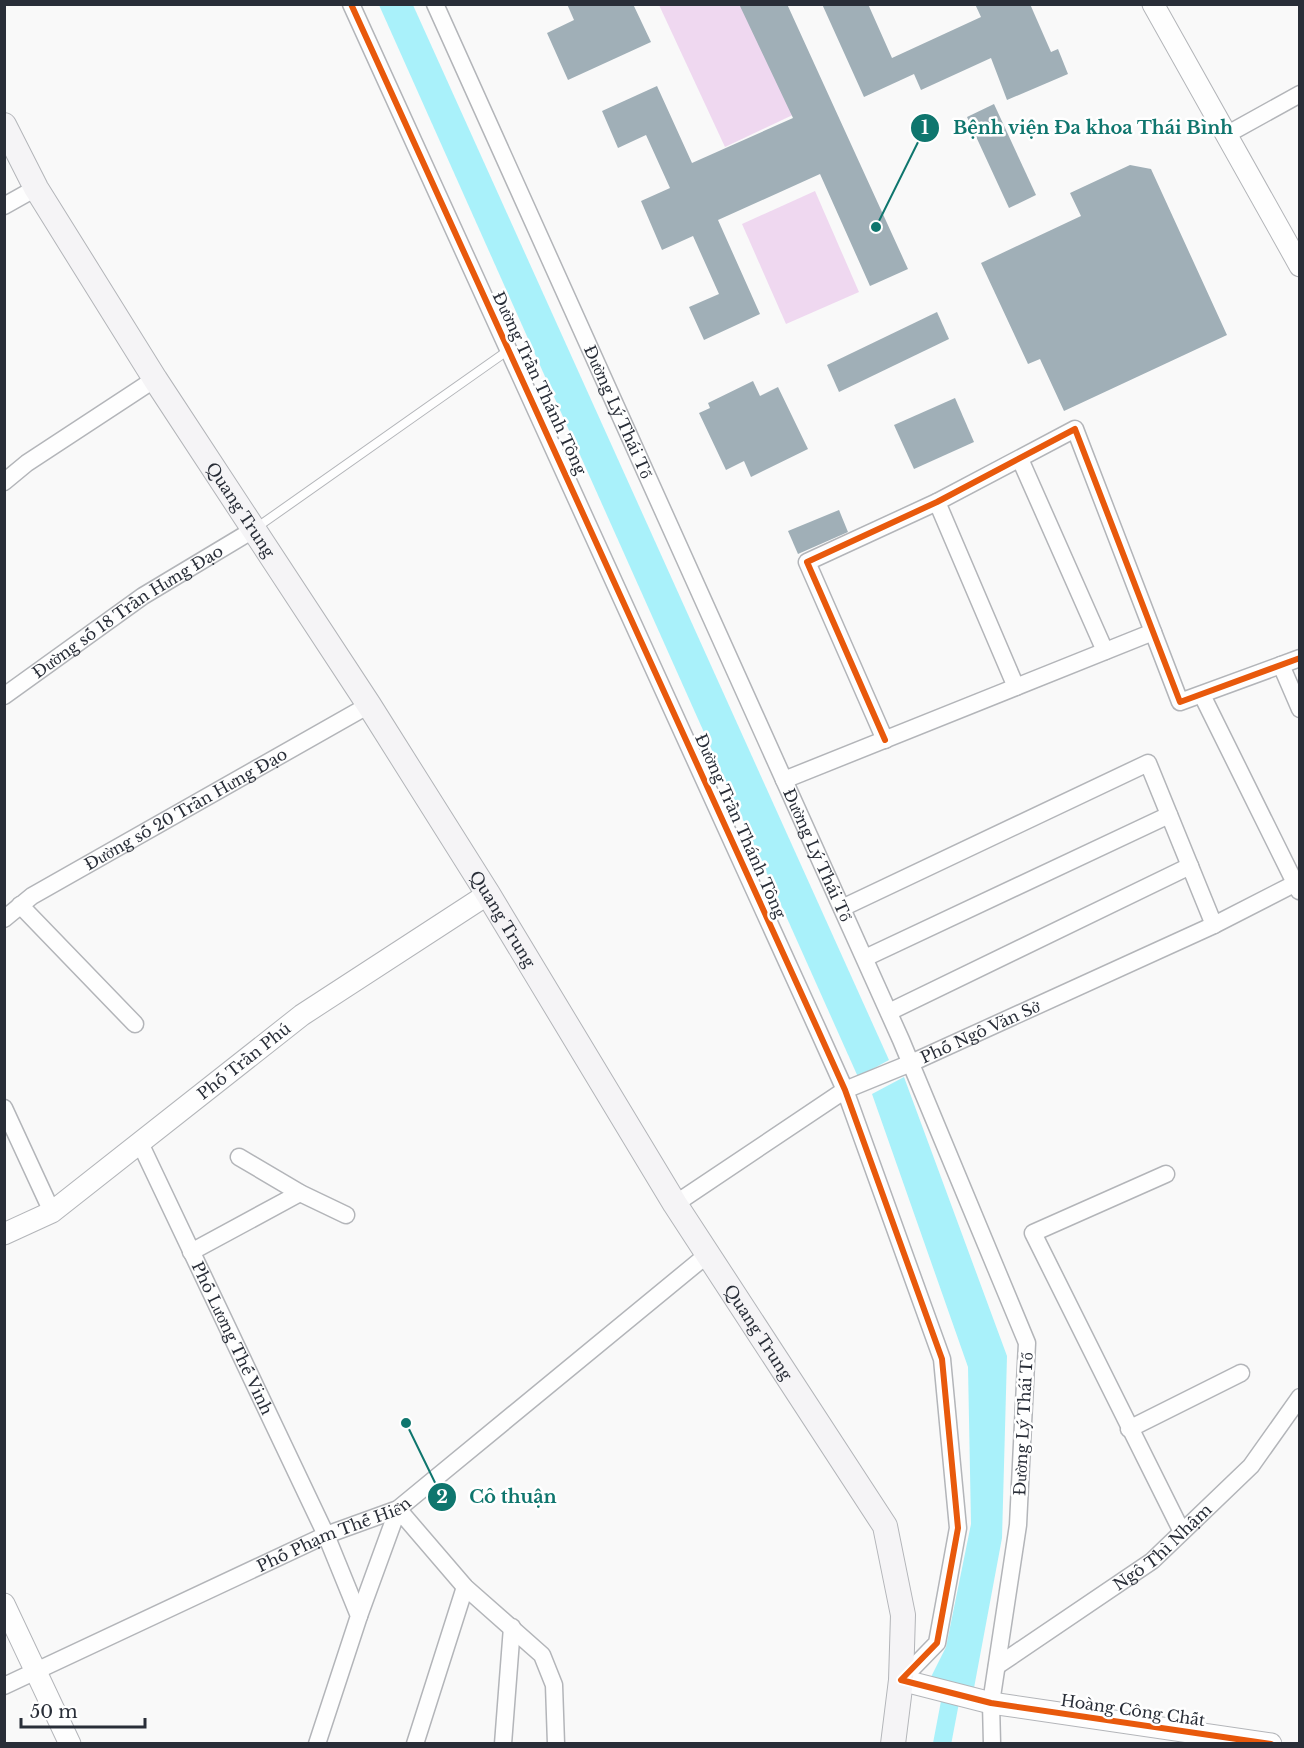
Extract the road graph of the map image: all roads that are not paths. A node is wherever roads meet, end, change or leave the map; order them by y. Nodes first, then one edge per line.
1 (351, 4) edge
2 (435, 4) edge
3 (1154, 4) edge
4 (1299, 94) edge
5 (4, 125) edge
6 (1226, 135) junction
7 (36, 188) junction
8 (4, 206) edge
9 (1299, 266) edge
10 (510, 349) junction
11 (155, 380) junction
12 (1020, 459) junction
13 (4, 482) edge
14 (937, 502) junction
15 (253, 530) junction
16 (1153, 632) junction
17 (1105, 651) junction
18 (1299, 658) edge
19 (1281, 665) junction
20 (1016, 687) junction
21 (1202, 695) junction
22 (4, 696) edge
23 (369, 705) junction
24 (1299, 709) edge
25 (885, 740) junction
26 (784, 780) junction
27 (1169, 815) junction
28 (1190, 866) junction
29 (1298, 885) edge
30 (488, 894) junction
31 (20, 905) junction
32 (842, 908) junction
33 (4, 919) edge
34 (1214, 925) junction
35 (865, 958) junction
36 (889, 1012) junction
37 (135, 1024) dead end
38 (911, 1063) junction
39 (850, 1088) junction
40 (4, 1108) edge
41 (140, 1143) junction
42 (239, 1157) dead end
43 (1166, 1174) dead end
44 (300, 1193) junction
45 (675, 1204) junction
46 (52, 1212) junction
47 (346, 1215) dead end
48 (4, 1234) edge
49 (191, 1252) junction
50 (708, 1254) junction
51 (1241, 1373) dead end
52 (1299, 1397) edge
53 (1129, 1429) junction
54 (398, 1509) junction
55 (1182, 1532) junction
56 (326, 1535) junction
57 (465, 1587) junction
58 (4, 1604) edge
59 (359, 1617) junction
60 (512, 1628) junction
61 (997, 1666) junction
62 (36, 1671) junction
63 (912, 1684) junction
64 (4, 1686) edge
65 (982, 1700) junction
66 (996, 1740) edge
67 (70, 1743) edge
68 (317, 1743) edge
69 (415, 1743) edge
70 (503, 1743) edge
71 (556, 1743) edge
72 (893, 1743) edge
73 (1270, 1743) edge

1 - 10 street, Đường Trần Thánh Tông
2 - 26 street, Đường Lý Thái Tổ
3 - 6 street
4 - 6 street
5 - 7 main road, Quang Trung
6 - 9 street
7 - 8 street
7 - 11 main road, Quang Trung
10 - 15 lane
10 - 39 street, Đường Trần Thánh Tông
11 - 13 street
11 - 15 main road, Quang Trung
12 - 14 street
12 - 16 street
12 - 17 street
14 - 20 street
14 - 25 street
15 - 22 street, Đường số 18 Trần Hưng Đạo
15 - 23 main road, Quang Trung
16 - 17 street
16 - 21 street
17 - 20 street
18 - 19 street
19 - 21 street
19 - 24 street
20 - 25 street
21 - 29 street
23 - 30 main road, Quang Trung
23 - 31 street, Đường số 20 Trần Hưng Đạo
25 - 26 street
26 - 32 street, Đường Lý Thái Tổ
27 - 28 street
27 - 32 street
27 - 35 street
28 - 34 street
28 - 36 street
29 - 34 street, Phố Ngô Văn Sở
30 - 41 street, Phố Trần Phú
30 - 45 main road, Quang Trung
31 - 33 street, Đường số 20 Trần Hưng Đạo
31 - 37 street
32 - 35 street, Đường Lý Thái Tổ
34 - 38 street, Phố Ngô Văn Sở
35 - 36 street, Đường Lý Thái Tổ
36 - 38 street, Đường Lý Thái Tổ
38 - 39 street, Phố Ngô Văn Sở
38 - 61 street, Đường Lý Thái Tổ
39 - 45 street, Phố Ngô Văn Sở
39 - 63 street, Đường Trần Thánh Tông
40 - 46 street
41 - 46 street, Phố Trần Phú
41 - 49 street, Phố Lương Thế Vinh
42 - 44 street
43 - 53 street
44 - 47 street
44 - 49 street
45 - 50 main road, Quang Trung
46 - 48 street, Phố Trần Phú
49 - 56 street, Phố Lương Thế Vinh
50 - 54 street, Phố Phạm Thế Hiển
50 - 63 main road, Quang Trung
51 - 53 street
52 - 55 street, Ngô Thì Nhậm
53 - 55 street
54 - 56 street, Phố Phạm Thế Hiển
54 - 57 street
54 - 59 street
55 - 61 street, Ngô Thì Nhậm
56 - 59 street, Phố Lương Thế Vinh
56 - 62 street, Phố Phạm Thế Hiển
57 - 60 street
57 - 69 street
58 - 62 street
59 - 68 street
60 - 70 street
60 - 71 street
61 - 65 street, Đường Lý Thái Tổ
62 - 64 street, Phố Phạm Thế Hiển
62 - 67 street
63 - 65 street, Hoàng Công Chất
63 - 72 main road, Quang Trung
65 - 66 street, Đường Lý Thái Tổ
65 - 73 street, Hoàng Công Chất

